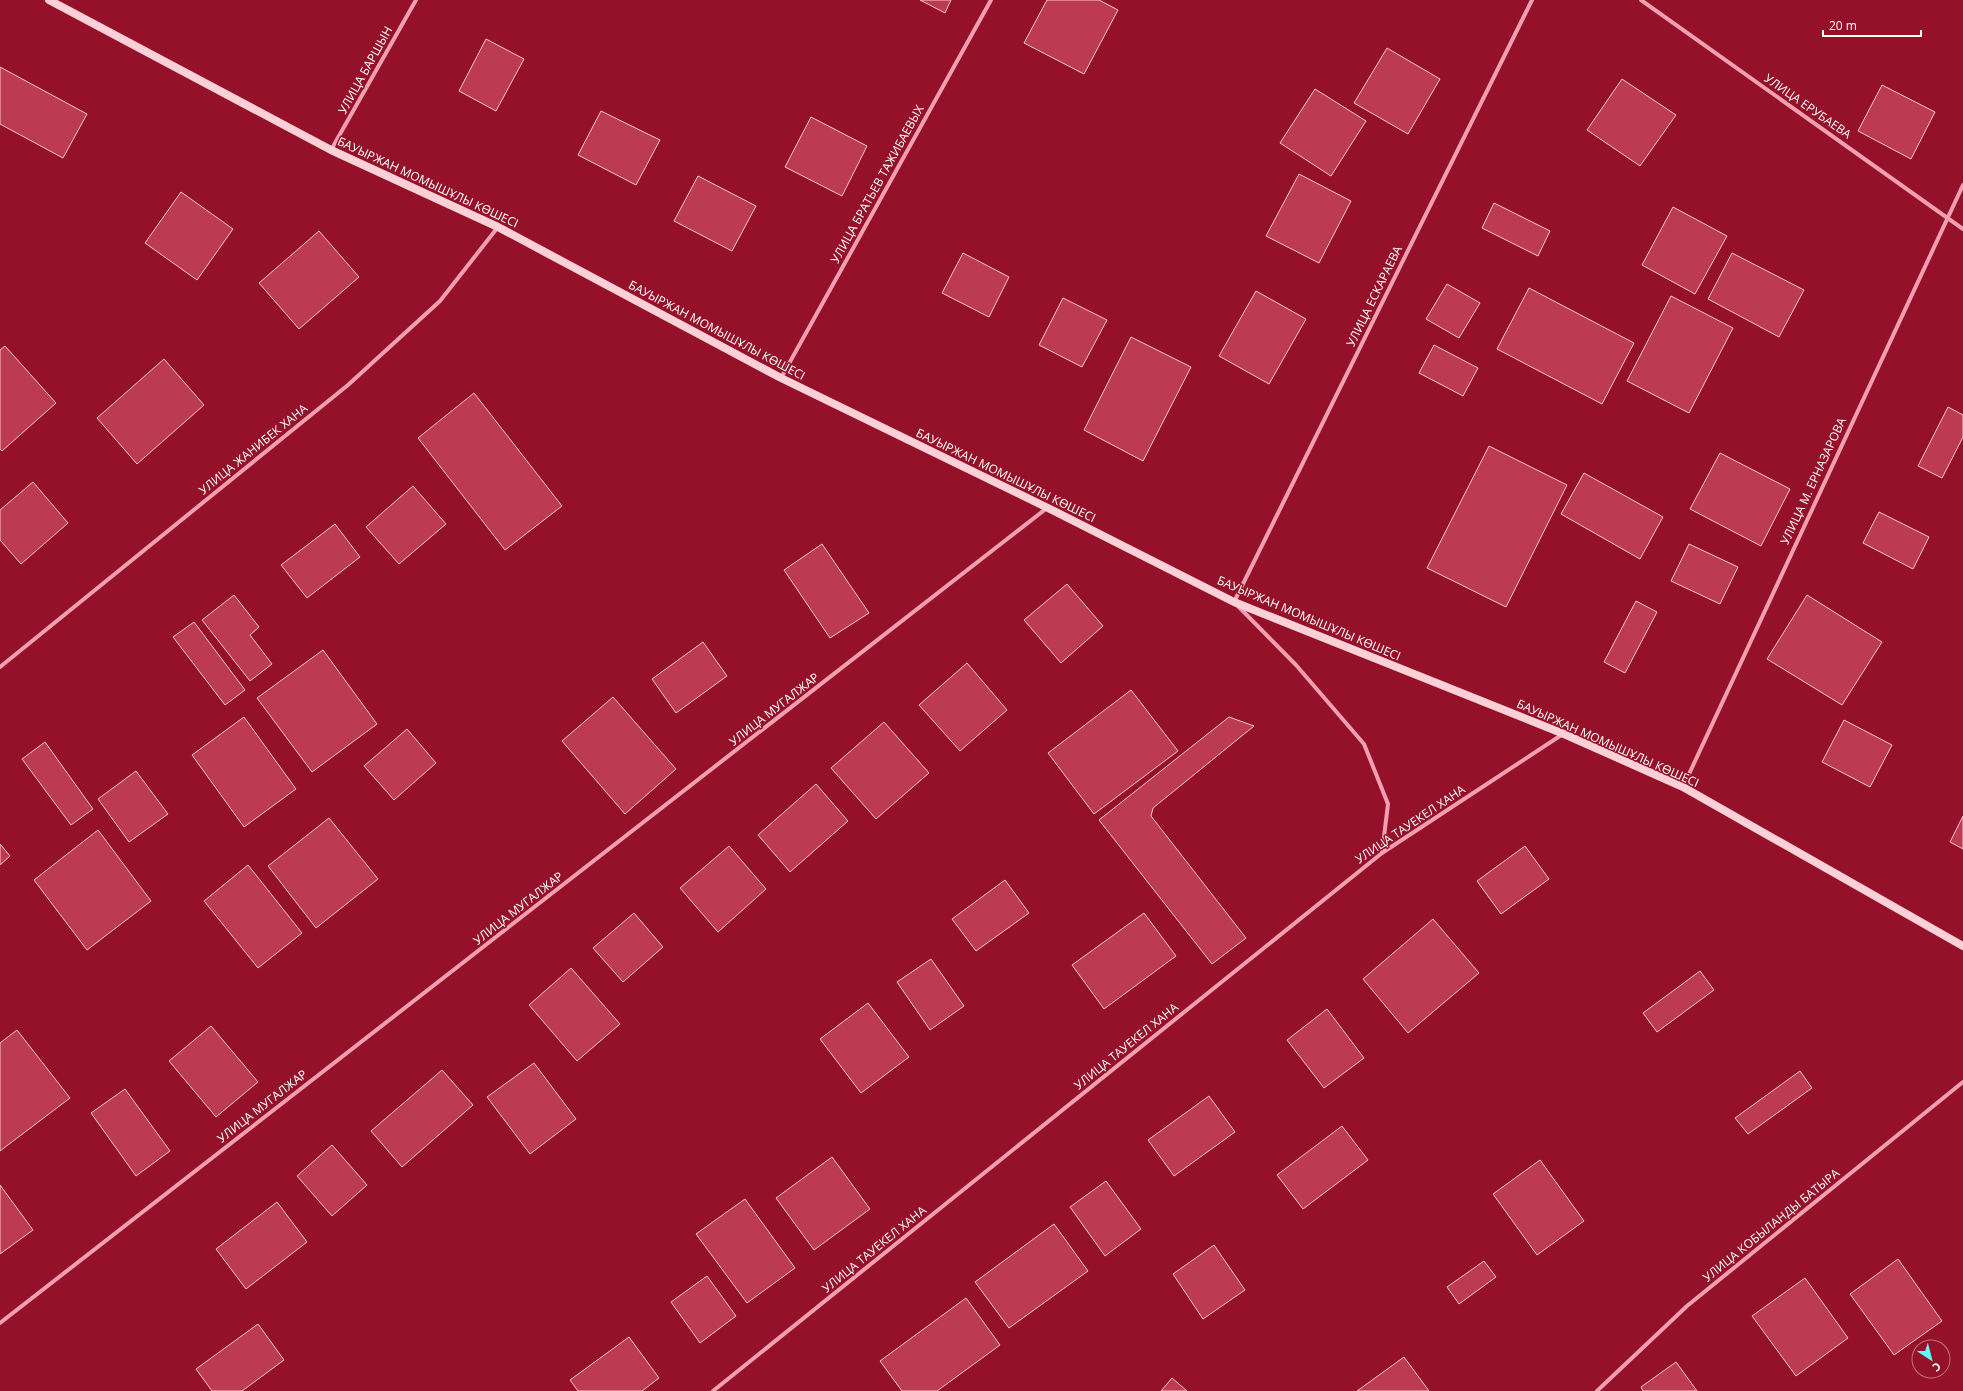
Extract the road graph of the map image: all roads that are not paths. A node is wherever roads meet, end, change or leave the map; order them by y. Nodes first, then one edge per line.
1 (49, 0) edge
2 (416, 0) edge
3 (991, 0) edge
4 (1532, 0) edge
5 (1641, 0) edge
6 (331, 150) junction
7 (1963, 185) edge
8 (1947, 217) junction
9 (498, 227) junction
10 (1963, 229) edge
11 (781, 378) junction
12 (1048, 508) junction
13 (1234, 602) junction
14 (0, 667) edge
15 (1564, 734) junction
16 (1683, 787) junction
17 (1382, 853) junction
18 (1963, 946) edge
19 (1963, 1082) edge
20 (0, 1323) edge
21 (713, 1391) edge
22 (1597, 1391) edge

1 - 6 street, БАУЫРЖАН МОМЫШҰЛЫ КӨШЕСІ
2 - 6 street, УЛИЦА БАРШЫН
3 - 11 street, УЛИЦА БРАТЬЕВ ТАЖИБАЕВЫХ
4 - 13 street, УЛИЦА ЕСКАРАЕВА
5 - 8 street, УЛИЦА ЕРУБАЕВА
6 - 9 street, БАУЫРЖАН МОМЫШҰЛЫ КӨШЕСІ
7 - 8 street, УЛИЦА М. ЕРНАЗАРОВА
8 - 10 street, УЛИЦА ЕРУБАЕВА
8 - 16 street, УЛИЦА М. ЕРНАЗАРОВА
9 - 11 street, БАУЫРЖАН МОМЫШҰЛЫ КӨШЕСІ
9 - 14 street, УЛИЦА ЖАНИБЕК ХАНА
11 - 12 street, БАУЫРЖАН МОМЫШҰЛЫ КӨШЕСІ
12 - 13 street, БАУЫРЖАН МОМЫШҰЛЫ КӨШЕСІ
12 - 20 street, УЛИЦА МУГАЛЖАР
13 - 15 street, БАУЫРЖАН МОМЫШҰЛЫ КӨШЕСІ
13 - 17 street
15 - 16 street, БАУЫРЖАН МОМЫШҰЛЫ КӨШЕСІ
15 - 17 street, УЛИЦА ТАУЕКЕЛ ХАНА
16 - 18 street, БАУЫРЖАН МОМЫШҰЛЫ КӨШЕСІ
17 - 21 street, УЛИЦА ТАУЕКЕЛ ХАНА
19 - 22 street, УЛИЦА КОБЫЛАНДЫ БАТЫРА

